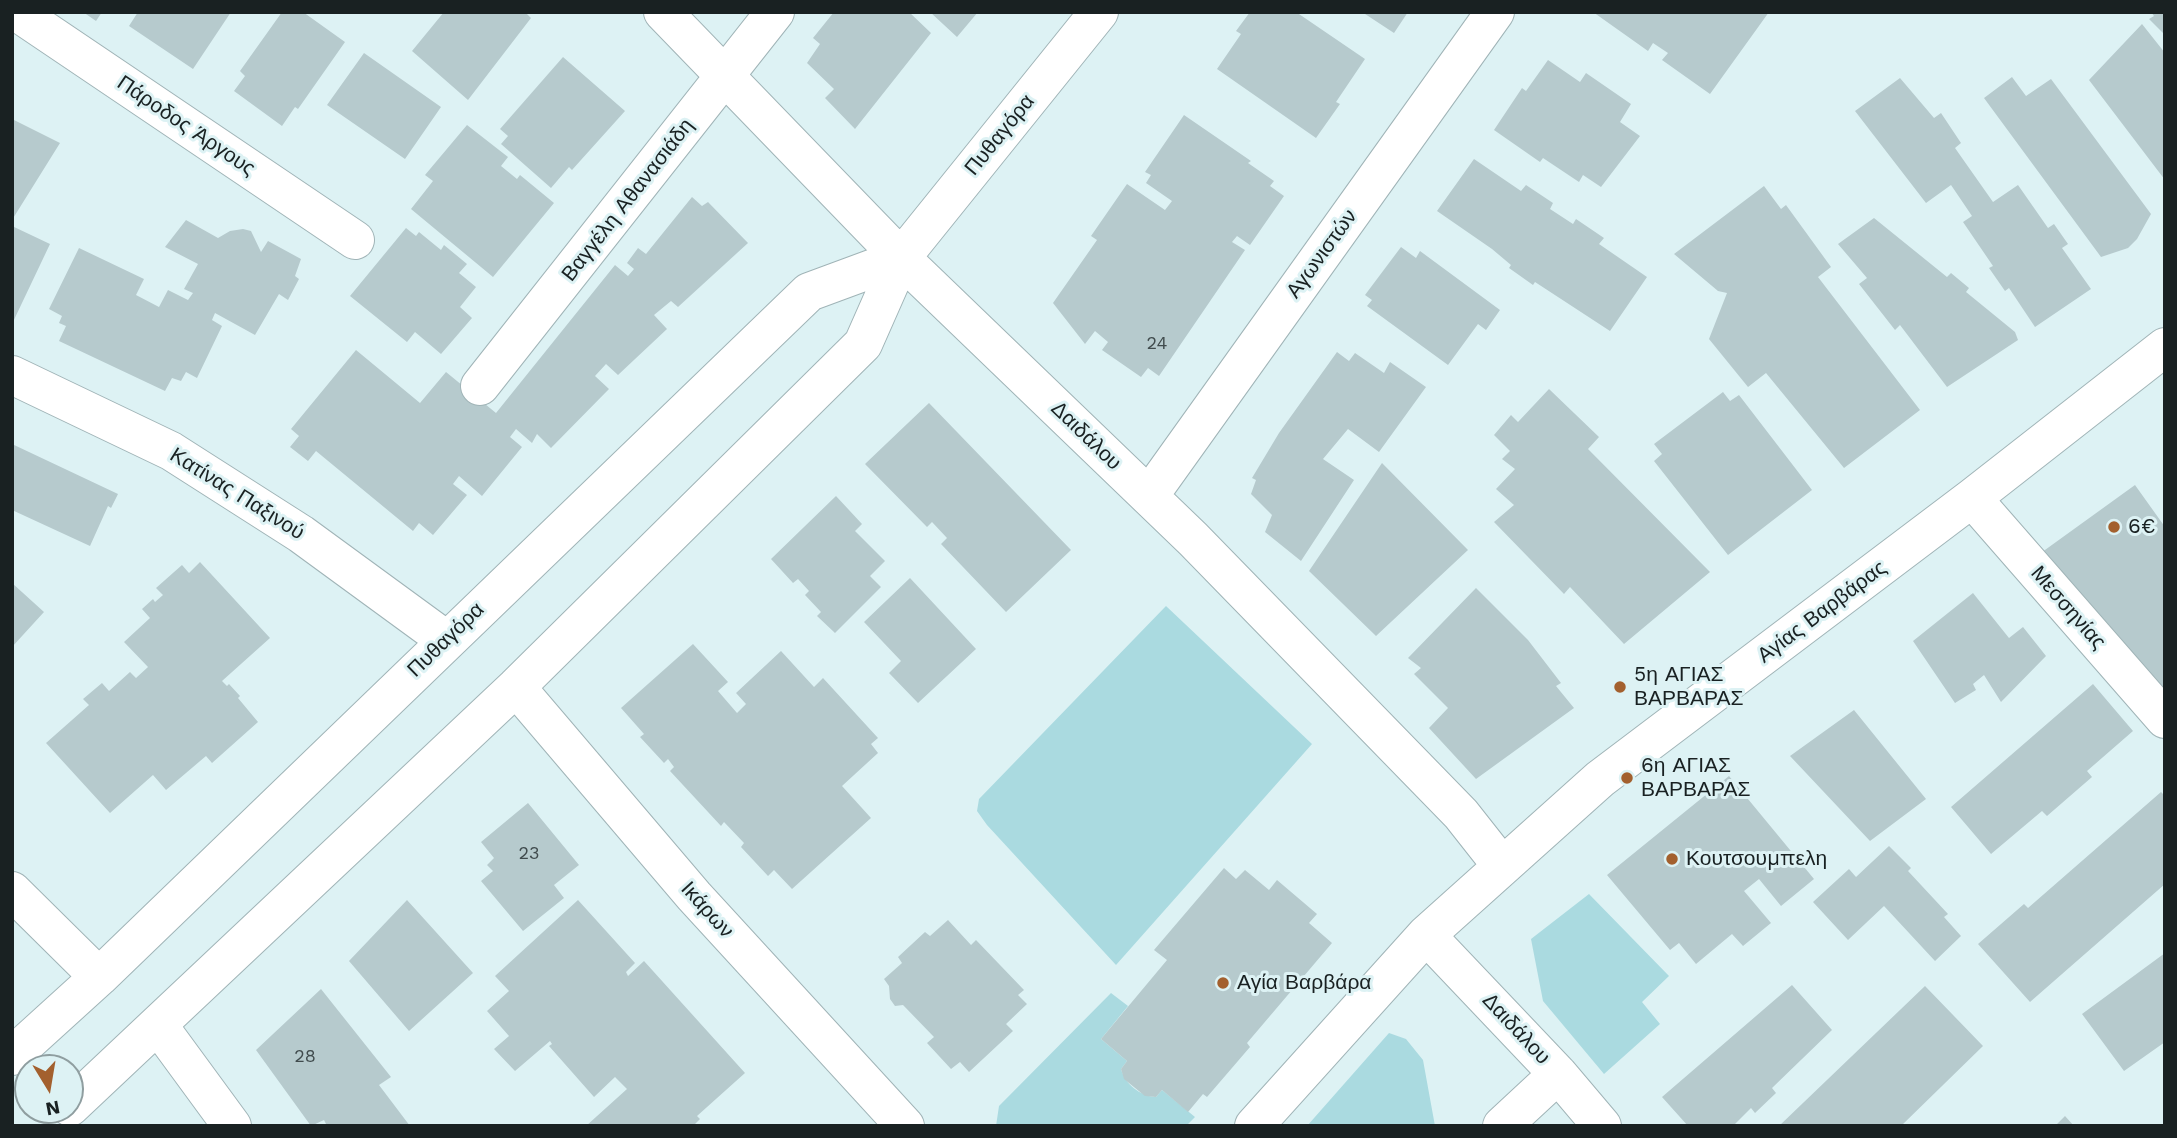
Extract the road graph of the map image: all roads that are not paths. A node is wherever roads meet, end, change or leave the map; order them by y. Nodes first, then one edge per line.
1 (17, 12) edge
2 (663, 12) edge
3 (775, 12) edge
4 (1098, 12) edge
5 (1494, 12) edge
6 (726, 75) junction
7 (355, 240) dead end
8 (901, 258) junction
9 (2165, 347) edge
10 (12, 374) edge
11 (480, 386) dead end
12 (1149, 496) junction
13 (1972, 498) junction
14 (446, 640) junction
15 (516, 687) junction
16 (2165, 719) edge
17 (1503, 866) junction
18 (12, 891) edge
19 (1426, 935) junction
20 (99, 977) junction
21 (158, 1026) junction
22 (12, 1056) edge
23 (1558, 1074) junction
24 (84, 1093) edge
25 (232, 1126) edge
26 (905, 1126) edge
27 (1254, 1126) edge
28 (1502, 1126) edge
29 (1602, 1126) edge

1 - 7 street, Πάροδος Άργους
2 - 6 street, Δαιδάλου
3 - 6 street, Βαγγέλη Αθανασιάδη
4 - 8 street, Πυθαγόρα
5 - 12 street, Αγωνιστών
6 - 8 street, Δαιδάλου
6 - 11 street, Βαγγέλη Αθανασιάδη
8 - 12 street, Δαιδάλου
8 - 14 street, Πυθαγόρα
8 - 15 street, Πυθαγόρα
9 - 13 street, Αγίας Βαρβάρας
10 - 14 street, Κατίνας Παξινού
12 - 17 street, Δαιδάλου
13 - 16 street, Μεσσηνίας
13 - 17 street, Αγίας Βαρβάρας
14 - 20 street, Πυθαγόρα
15 - 21 street, Πυθαγόρα
15 - 26 street, Ικάρων
17 - 19 street, Αγίας Βαρβάρας
18 - 20 street
19 - 23 street, Δαιδάλου
19 - 27 street, Αγίας Βαρβάρας
20 - 22 street, Πυθαγόρα
21 - 24 street, Πυθαγόρα
21 - 25 street
23 - 28 street
23 - 29 street, Δαιδάλου

